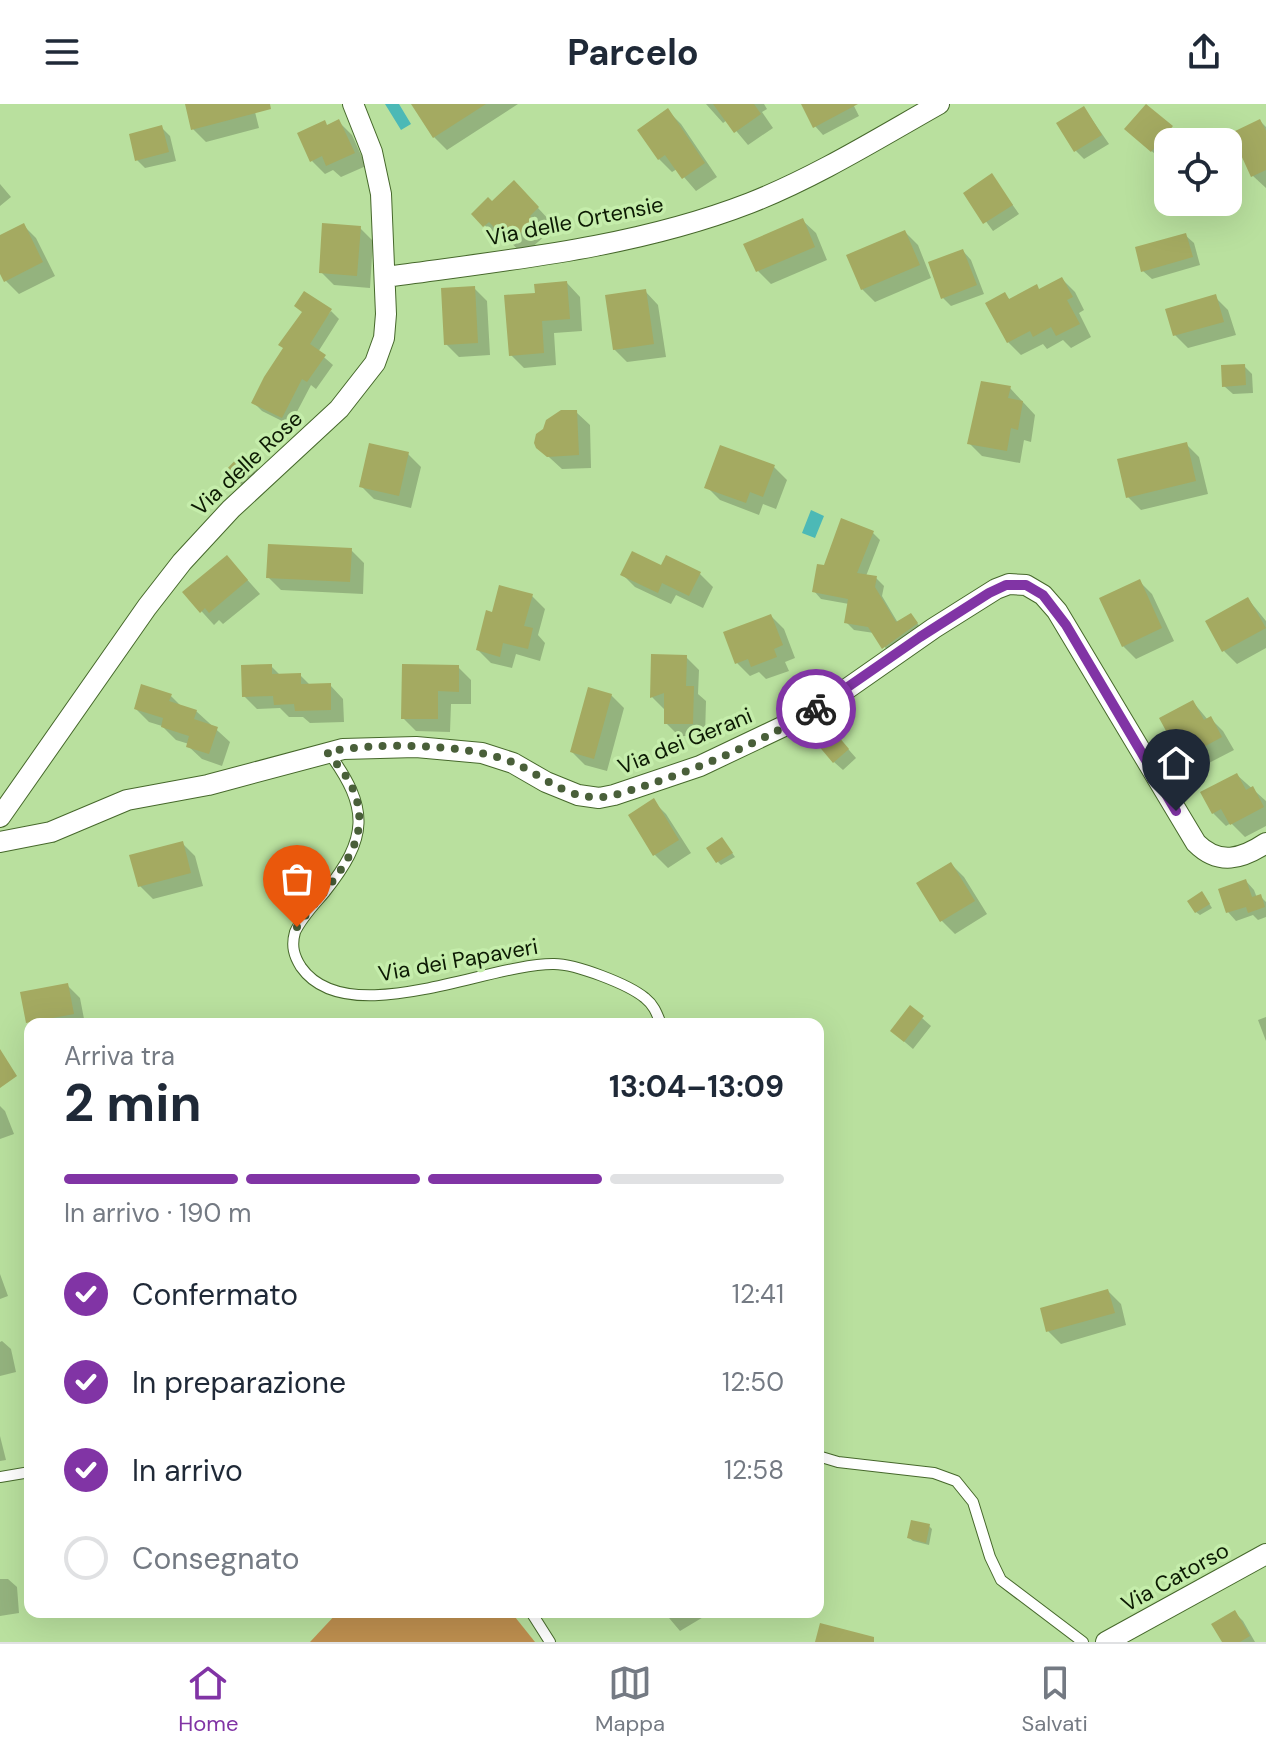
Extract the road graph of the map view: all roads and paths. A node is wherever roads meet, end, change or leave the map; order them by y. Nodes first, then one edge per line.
1 (353, 104) edge
2 (939, 104) edge
3 (386, 277) junction
4 (327, 752) junction
5 (0, 817) edge
6 (0, 842) edge
7 (1266, 843) edge
8 (658, 1018) edge
9 (824, 1458) edge
10 (24, 1473) edge
11 (0, 1477) edge
12 (1266, 1554) edge
13 (535, 1618) edge
14 (550, 1642) edge
15 (1083, 1642) edge
16 (1106, 1642) edge

1 - 3 street, Via delle Rose
2 - 3 street, Via delle Ortensie
3 - 5 street, Via delle Rose
4 - 6 street, Via dei Gerani
4 - 7 street, Via dei Gerani
4 - 8 lane, Via dei Papaveri
9 - 15 lane
10 - 11 lane
12 - 16 street, Via Catorso
13 - 14 lane

